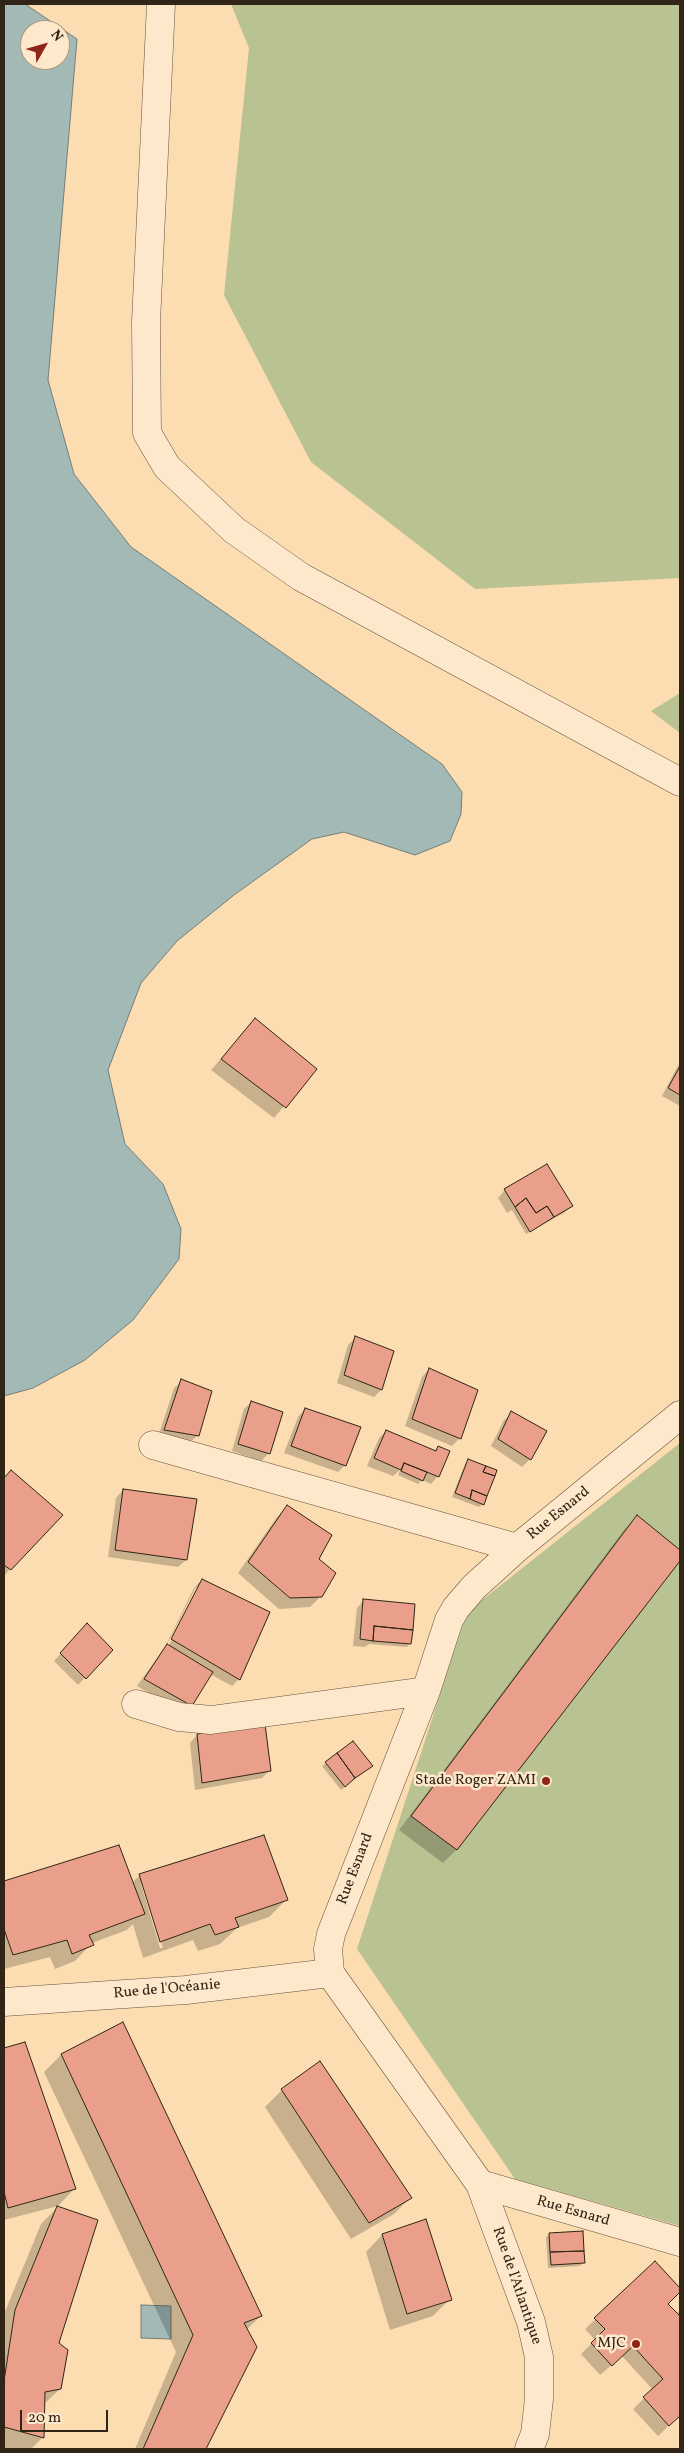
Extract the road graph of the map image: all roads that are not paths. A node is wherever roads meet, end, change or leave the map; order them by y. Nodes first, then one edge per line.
1 (161, 4) edge
2 (680, 782) edge
3 (680, 1415) edge
4 (153, 1445) dead end
5 (517, 1548) junction
6 (426, 1691) junction
7 (136, 1704) dead end
8 (330, 1973) junction
9 (4, 2002) edge
10 (480, 2184) junction
11 (680, 2242) edge
12 (529, 2449) edge

1 - 2 street
3 - 5 street, Rue Esnard
4 - 5 street
5 - 6 street, Rue Esnard
6 - 7 street
6 - 8 street, Rue Esnard
8 - 9 street, Rue de l'Océanie
8 - 10 street
10 - 11 street, Rue Esnard
10 - 12 street, Rue de l'Atlantique

